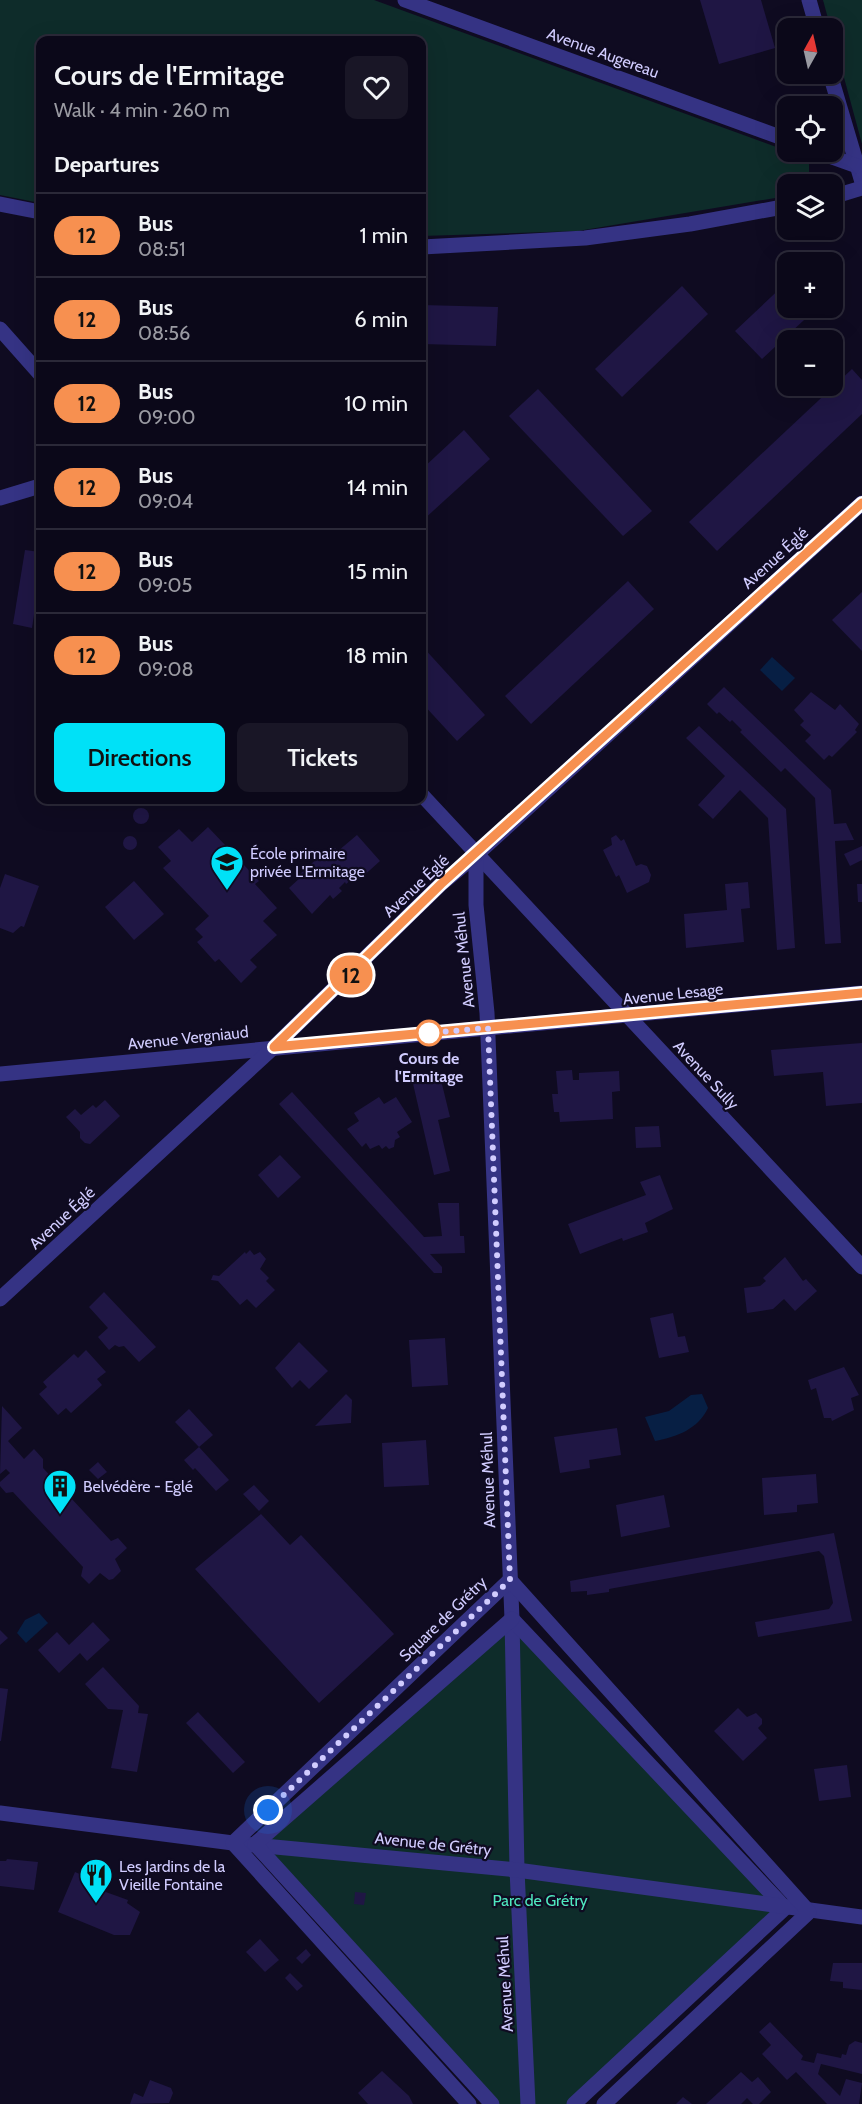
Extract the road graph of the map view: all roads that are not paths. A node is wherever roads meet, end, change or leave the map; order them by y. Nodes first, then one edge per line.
1 (405, 0) edge
2 (809, 0) edge
3 (814, 18) edge
4 (833, 84) edge
5 (777, 136) edge
6 (843, 161) edge
7 (857, 166) junction
8 (862, 182) edge
9 (862, 188) edge
10 (843, 194) edge
11 (0, 204) edge
12 (777, 208) edge
13 (36, 211) edge
14 (426, 247) edge
15 (0, 329) edge
16 (36, 370) edge
17 (36, 487) edge
18 (0, 498) edge
19 (862, 503) edge
20 (426, 799) edge
21 (476, 855) junction
22 (862, 993) edge
23 (627, 1017) junction
24 (488, 1028) junction
25 (274, 1047) junction
26 (0, 1074) edge
27 (862, 1267) edge
28 (0, 1299) edge
29 (510, 1580) junction
30 (512, 1619) junction
31 (0, 1813) edge
32 (233, 1843) junction
33 (255, 1844) junction
34 (517, 1870) junction
35 (784, 1908) junction
36 (809, 1912) junction
37 (862, 1917) edge
38 (469, 2104) edge
39 (492, 2104) edge
40 (528, 2104) edge
41 (574, 2104) edge
42 (604, 2104) edge

1 - 5 street, Avenue Augereau
2 - 3 street
4 - 7 street
6 - 7 street
7 - 8 street
9 - 10 street
11 - 13 street
12 - 14 street
15 - 16 street
17 - 18 street
19 - 21 street, Avenue Églé
20 - 21 street, Avenue Sully
21 - 23 street, Avenue Sully
21 - 24 street, Avenue Méhul
21 - 25 street, Avenue Églé
22 - 23 street, Avenue Lesage
23 - 24 street, Avenue Lesage
23 - 27 street, Avenue Sully
24 - 25 street, Avenue Vergniaud
24 - 29 street, Avenue Méhul
25 - 26 street, Avenue Vergniaud
25 - 28 street, Avenue Églé
29 - 30 street, Avenue Méhul
29 - 32 street, Square de Grétry
29 - 36 street, Square de Grétry
30 - 33 street
30 - 34 street, Avenue Méhul
30 - 35 street
31 - 32 street, Avenue de Grétry
32 - 33 street, Avenue de Grétry
32 - 38 street
33 - 34 street, Avenue de Grétry
33 - 39 street
34 - 35 street, Avenue de Grétry
34 - 40 street, Avenue Méhul
35 - 36 street, Avenue de Grétry
35 - 41 street
36 - 37 street, Avenue de Grétry
36 - 42 street

